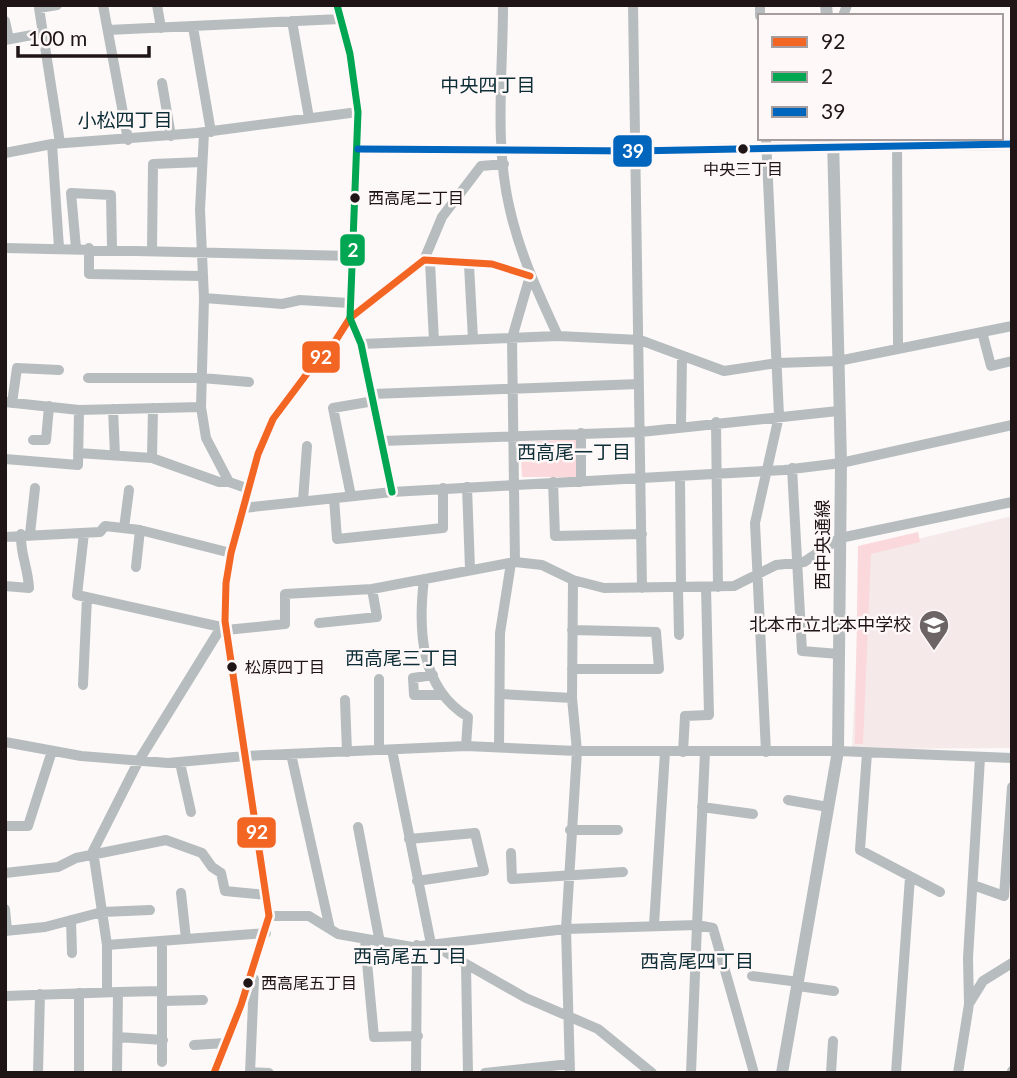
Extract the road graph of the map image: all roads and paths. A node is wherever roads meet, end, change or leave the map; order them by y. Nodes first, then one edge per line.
1 (57, 5) edge
2 (103, 5) edge
3 (157, 5) edge
4 (337, 5) edge
5 (503, 5) edge
6 (633, 5) edge
7 (340, 19) junction
8 (5, 21) edge
9 (292, 21) junction
10 (193, 27) junction
11 (161, 28) junction
12 (108, 30) junction
13 (43, 33) junction
14 (7, 39) edge
15 (162, 83) dead end
16 (358, 112) junction
17 (309, 118) junction
18 (208, 132) junction
19 (171, 136) junction
20 (128, 140) junction
21 (897, 141) edge
22 (833, 142) edge
23 (767, 143) edge
24 (56, 144) junction
25 (1012, 145) edge
26 (358, 149) junction
27 (502, 149) junction
28 (633, 151) junction
29 (5, 153) edge
30 (202, 162) junction
31 (503, 164) junction
32 (5, 248) edge
33 (59, 248) junction
34 (76, 248) junction
35 (89, 248) junction
36 (112, 249) junction
37 (152, 250) junction
38 (201, 253) junction
39 (352, 256) junction
40 (427, 261) junction
41 (469, 265) junction
42 (203, 276) junction
43 (530, 276) junction
44 (204, 298) junction
45 (349, 303) junction
46 (350, 318) junction
47 (1012, 326) edge
48 (982, 332) junction
49 (558, 336) junction
50 (512, 338) junction
51 (474, 339) junction
52 (640, 340) junction
53 (434, 341) junction
54 (361, 344) junction
55 (898, 348) junction
56 (682, 358) junction
57 (838, 361) junction
58 (1012, 361) edge
59 (777, 363) junction
60 (59, 370) dead end
61 (88, 377) dead end
62 (202, 378) junction
63 (249, 382) dead end
64 (639, 383) junction
65 (514, 387) junction
66 (373, 397) junction
67 (9, 402) edge
68 (49, 407) junction
69 (201, 407) junction
70 (153, 408) junction
71 (113, 409) junction
72 (79, 410) junction
73 (838, 411) junction
74 (779, 416) junction
75 (716, 422) junction
76 (1012, 425) edge
77 (681, 426) junction
78 (641, 432) junction
79 (580, 433) junction
80 (514, 436) junction
81 (33, 440) dead end
82 (382, 441) junction
83 (307, 446) dead end
84 (78, 453) junction
85 (115, 455) junction
86 (152, 458) junction
87 (5, 459) edge
88 (841, 463) junction
89 (792, 468) junction
90 (765, 471) junction
91 (717, 474) junction
92 (680, 477) junction
93 (641, 480) junction
94 (229, 482) junction
95 (553, 482) junction
96 (581, 482) junction
97 (515, 483) junction
98 (467, 487) junction
99 (35, 488) dead end
100 (443, 488) junction
101 (249, 489) junction
102 (129, 490) dead end
103 (392, 492) junction
104 (351, 496) junction
105 (334, 498) junction
106 (303, 501) junction
107 (1012, 502) edge
108 (243, 508) junction
109 (124, 528) junction
110 (140, 530) junction
111 (84, 533) junction
112 (25, 534) junction
113 (642, 534) junction
114 (5, 537) edge
115 (841, 538) junction
116 (231, 553) junction
117 (513, 563) junction
118 (799, 563) junction
119 (136, 567) dead end
120 (470, 569) junction
121 (757, 572) junction
122 (424, 579) junction
123 (573, 580) junction
124 (5, 586) edge
125 (679, 587) junction
126 (706, 587) junction
127 (718, 587) junction
128 (642, 588) junction
129 (372, 589) junction
130 (87, 597) junction
131 (319, 623) dead end
132 (224, 626) junction
133 (572, 630) junction
134 (679, 635) dead end
135 (839, 654) junction
136 (572, 669) junction
137 (433, 675) junction
138 (379, 679) dead end
139 (83, 685) dead end
140 (500, 694) junction
141 (443, 695) junction
142 (572, 698) junction
143 (345, 700) dead end
144 (5, 742) edge
145 (466, 746) junction
146 (499, 746) junction
147 (379, 750) junction
148 (392, 750) junction
149 (52, 751) junction
150 (578, 751) junction
151 (838, 751) junction
152 (346, 752) junction
153 (665, 752) junction
154 (683, 752) junction
155 (705, 752) junction
156 (766, 752) junction
157 (867, 753) junction
158 (291, 754) junction
159 (245, 756) junction
160 (980, 758) junction
161 (1012, 758) edge
162 (138, 762) junction
163 (180, 763) junction
164 (1012, 787) edge
165 (788, 800) dead end
166 (702, 807) junction
167 (828, 807) junction
168 (191, 812) dead end
169 (753, 814) dead end
170 (5, 826) edge
171 (358, 827) dead end
172 (570, 830) junction
173 (618, 830) dead end
174 (409, 839) junction
175 (511, 853) dead end
176 (93, 855) junction
177 (624, 872) dead end
178 (5, 873) edge
179 (569, 874) junction
180 (910, 877) junction
181 (417, 881) junction
182 (973, 885) junction
183 (940, 892) dead end
184 (181, 893) dead end
185 (266, 895) junction
186 (5, 909) edge
187 (150, 909) dead end
188 (102, 912) junction
189 (269, 916) junction
190 (71, 920) junction
191 (654, 925) junction
192 (697, 925) junction
193 (330, 929) junction
194 (566, 929) junction
195 (6, 930) edge
196 (266, 933) junction
197 (186, 939) junction
198 (162, 941) junction
199 (365, 941) junction
200 (380, 943) junction
201 (431, 944) junction
202 (107, 945) junction
203 (417, 946) junction
204 (72, 953) dead end
205 (1012, 963) edge
206 (255, 965) junction
207 (467, 966) junction
208 (752, 976) dead end
209 (799, 984) junction
210 (834, 991) dead end
211 (113, 992) junction
212 (79, 993) junction
213 (40, 994) junction
214 (5, 996) edge
215 (162, 996) junction
216 (203, 1000) dead end
217 (969, 1004) junction
218 (569, 1016) junction
219 (418, 1036) junction
220 (118, 1037) junction
221 (163, 1040) junction
222 (833, 1041) dead end
223 (225, 1044) junction
224 (194, 1045) dead end
225 (162, 1062) dead end
226 (570, 1068) edge
227 (250, 1072) edge
228 (38, 1073) edge
229 (79, 1073) edge
230 (117, 1073) edge
231 (214, 1073) edge
232 (269, 1073) edge
233 (416, 1073) edge
234 (468, 1073) edge
235 (485, 1073) edge
236 (652, 1073) edge
237 (691, 1073) edge
238 (754, 1073) edge
239 (782, 1073) edge
240 (831, 1073) edge
241 (896, 1073) edge
242 (958, 1073) edge

1 - 13 street
2 - 12 street
3 - 11 street
4 - 7 street
5 - 27 street
6 - 28 street
7 - 9 street
7 - 16 street
8 - 14 street
9 - 10 street
9 - 17 street
10 - 11 street
10 - 18 street
11 - 12 street
12 - 20 street
13 - 14 street
13 - 24 street
15 - 19 street
16 - 17 street
16 - 26 street
17 - 18 street
18 - 19 street
18 - 30 street
19 - 20 street
20 - 24 street
21 - 22 street
21 - 25 street
21 - 55 street
22 - 23 street
22 - 57 street, 西中央通線
23 - 28 street
23 - 59 street
24 - 29 street
24 - 33 street
26 - 27 street
26 - 39 street
27 - 28 street
27 - 31 street
28 - 52 street
30 - 37 street
30 - 38 street
31 - 40 street
31 - 43 street
32 - 33 street
33 - 34 street
34 - 35 street
34 - 36 street
35 - 36 street
35 - 42 street
36 - 37 street
37 - 38 street
38 - 39 street
38 - 42 street
39 - 45 street
40 - 41 street
40 - 46 street
40 - 53 street
41 - 43 street
41 - 51 street
42 - 44 street
43 - 49 street
43 - 50 street
44 - 45 street
44 - 62 street
45 - 46 street
46 - 54 street
46 - 101 street
47 - 48 street
48 - 55 street
48 - 58 street
49 - 50 street
49 - 52 street
50 - 51 street
50 - 65 street
51 - 53 street
52 - 56 street
52 - 64 street
53 - 54 street
54 - 66 street
55 - 57 street
56 - 59 street
56 - 77 street
57 - 59 street
57 - 73 street, 西中央通線
59 - 74 street
60 - 67 street
61 - 62 street
62 - 63 street
62 - 69 street
64 - 65 street
64 - 78 street
65 - 66 street
65 - 80 street
66 - 82 street
66 - 104 street
67 - 68 street
68 - 72 street
68 - 81 street
69 - 70 street
69 - 94 street
70 - 71 street
70 - 86 street
71 - 72 street
71 - 85 street
72 - 84 street
73 - 74 street
73 - 88 street, 西中央通線
74 - 75 street
74 - 90 street
75 - 77 street
75 - 91 street
76 - 88 street
77 - 78 street
78 - 79 street
78 - 93 street
79 - 80 street
79 - 96 street
80 - 82 street
80 - 97 street
82 - 103 street
83 - 106 street
84 - 85 street
84 - 87 street
85 - 86 street
86 - 94 street
88 - 89 street
88 - 115 street, 西中央通線
89 - 90 street
89 - 118 street
90 - 91 street
90 - 121 street
91 - 92 street
91 - 127 street
92 - 93 street
92 - 125 street
93 - 96 street
93 - 113 street
94 - 101 street
95 - 96 street
95 - 97 street
95 - 113 street
97 - 98 street
97 - 117 street
98 - 100 street
98 - 120 street
99 - 112 street
100 - 103 street
100 - 105 street
101 - 108 street
102 - 109 street
103 - 104 street
104 - 105 street
105 - 106 street
106 - 108 street
107 - 115 street
108 - 116 street
109 - 110 street
109 - 111 street
110 - 116 street
110 - 119 street
111 - 112 street
111 - 130 street
112 - 114 street
112 - 124 street
113 - 128 street
115 - 118 street
115 - 135 street, 西中央通線
116 - 132 street
117 - 120 street
117 - 123 street
117 - 140 street
118 - 121 street
118 - 135 street
120 - 122 street
121 - 127 street
121 - 156 street
122 - 129 street
122 - 137 street
123 - 128 street
123 - 133 street
125 - 126 street
125 - 128 street
125 - 134 street
126 - 127 street
126 - 154 street
129 - 131 street
129 - 132 street
130 - 132 street
130 - 139 street
132 - 159 street
132 - 162 street
133 - 136 street
133 - 136 street
135 - 151 street, 西中央通線
136 - 142 street
137 - 141 street
137 - 141 street
138 - 147 street
140 - 142 street
140 - 146 street
141 - 145 street
142 - 150 street
143 - 152 street
144 - 149 street
145 - 146 street
145 - 148 street
146 - 150 street
147 - 148 street
147 - 152 street
148 - 174 street
149 - 162 street
149 - 170 street
150 - 153 street
150 - 172 street
151 - 156 street
151 - 157 street
151 - 167 street, 西中央通線
152 - 158 street
153 - 154 street
153 - 191 street
154 - 155 street
155 - 156 street
155 - 166 street
157 - 160 street
157 - 180 street
158 - 159 street
158 - 193 street
159 - 163 street
159 - 185 street
160 - 161 street
160 - 182 street
162 - 163 street
162 - 176 street
163 - 168 street
164 - 182 street
165 - 167 street
166 - 169 street
166 - 192 street
167 - 209 street, 西中央通線
171 - 200 street
172 - 173 street
172 - 179 street
174 - 181 street
174 - 181 street
175 - 179 street
176 - 178 street
176 - 185 street
176 - 188 street
177 - 179 street
179 - 194 street
180 - 183 street
180 - 241 street
181 - 201 street
182 - 217 street
184 - 197 street
185 - 189 street
186 - 195 street
187 - 188 street
188 - 190 street
188 - 202 street
189 - 193 street
189 - 196 street
190 - 195 street
190 - 204 street
191 - 192 street
191 - 194 street
192 - 237 street
192 - 238 street
193 - 199 street
194 - 201 street
194 - 218 street
196 - 197 street
196 - 206 street
197 - 198 street
198 - 202 street
198 - 215 street
199 - 200 street
199 - 219 street
200 - 203 street
201 - 203 street
201 - 207 street
202 - 211 street
203 - 219 street
205 - 217 street
206 - 223 street
206 - 227 street
207 - 218 street
207 - 234 street
208 - 209 street
209 - 210 street
209 - 239 street, 西中央通線
211 - 212 street
211 - 215 street
211 - 220 street
212 - 213 street
212 - 229 street
213 - 214 street
213 - 228 street
215 - 216 street
215 - 221 street
217 - 242 street
218 - 226 street
218 - 236 street
219 - 233 street
220 - 221 street
220 - 230 street
221 - 225 street
222 - 240 street
223 - 224 street
223 - 231 street
226 - 235 street
227 - 232 street

